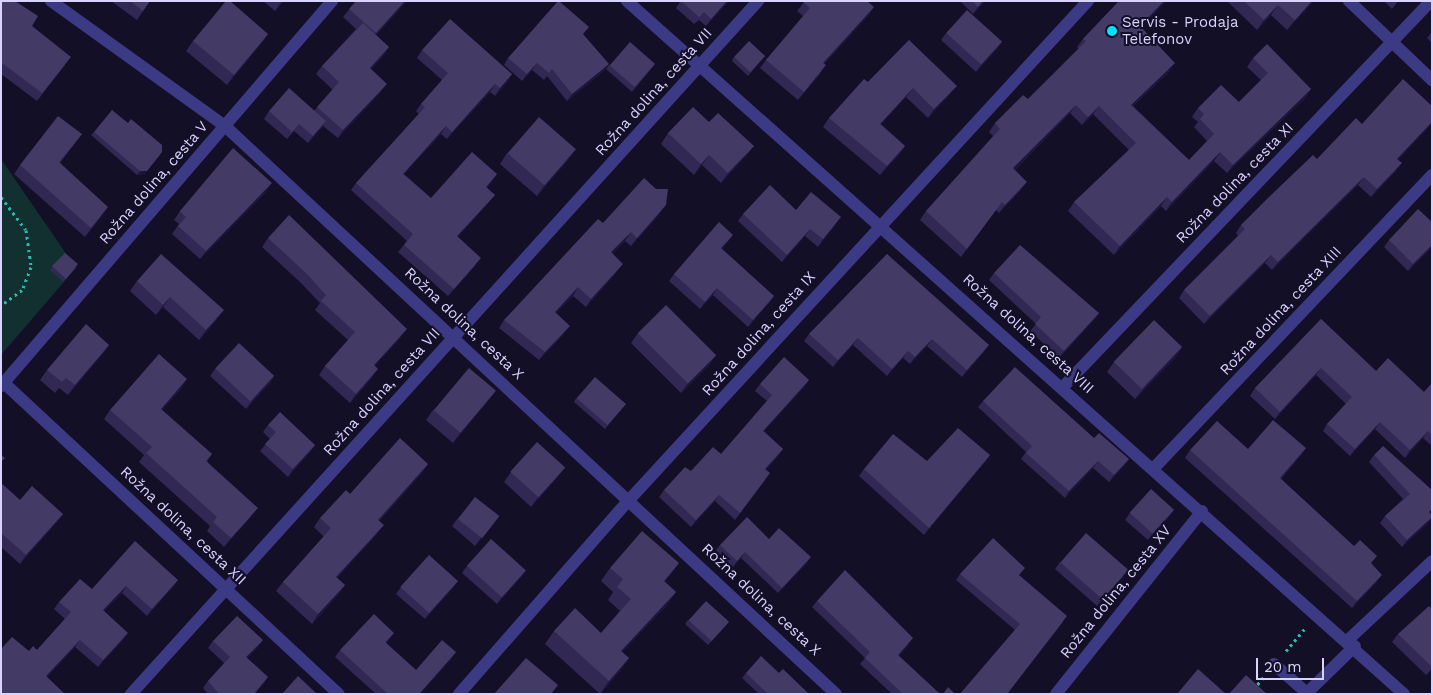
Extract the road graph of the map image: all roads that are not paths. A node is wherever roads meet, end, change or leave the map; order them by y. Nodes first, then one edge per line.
1 (51, 1) edge
2 (332, 1) edge
3 (627, 1) edge
4 (758, 1) edge
5 (1088, 1) edge
6 (1349, 1) edge
7 (1424, 3) edge
8 (1392, 42) junction
9 (700, 66) junction
10 (1432, 80) edge
11 (225, 126) junction
12 (1432, 175) edge
13 (881, 225) junction
14 (455, 337) junction
15 (2, 384) edge
16 (1063, 387) junction
17 (1154, 468) junction
18 (630, 499) junction
19 (1202, 511) junction
20 (1432, 560) edge
21 (226, 588) junction
22 (1351, 643) junction
23 (1274, 664) dead end
24 (1307, 693) edge
25 (131, 694) edge
26 (339, 694) edge
27 (459, 694) edge
28 (836, 694) edge
29 (1056, 694) edge
30 (1404, 694) edge

1 - 11 street, Rožna dolina, cesta X
2 - 11 street, Rožna dolina, cesta V
3 - 9 street, Rožna dolina, cesta VIII
4 - 9 street, Rožna dolina, cesta VII
5 - 13 street, Rožna dolina, cesta IX
6 - 8 street
7 - 8 street, Rožna dolina, cesta XI
8 - 10 street
8 - 16 street, Rožna dolina, cesta XI
9 - 13 street, Rožna dolina, cesta VIII
9 - 14 street, Rožna dolina, cesta VII
11 - 14 street, Rožna dolina, cesta X
11 - 15 street, Rožna dolina, cesta V
12 - 17 street, Rožna dolina, cesta XIII
13 - 16 street, Rožna dolina, cesta VIII
13 - 18 street, Rožna dolina, cesta IX
14 - 18 street, Rožna dolina, cesta X
14 - 21 street, Rožna dolina, cesta VII
15 - 21 street, Rožna dolina, cesta XII
16 - 17 street, Rožna dolina, cesta VIII
17 - 19 street, Rožna dolina, cesta VIII
18 - 27 street, Rožna dolina, cesta IX
18 - 28 street, Rožna dolina, cesta X
19 - 22 street, Rožna dolina, cesta VIII
19 - 29 street, Rožna dolina, cesta XV
20 - 22 street
21 - 25 street, Rožna dolina, cesta VII
21 - 26 street, Rožna dolina, cesta XII
22 - 24 street
22 - 30 street, Rožna dolina, cesta VIII
23 - 24 street

